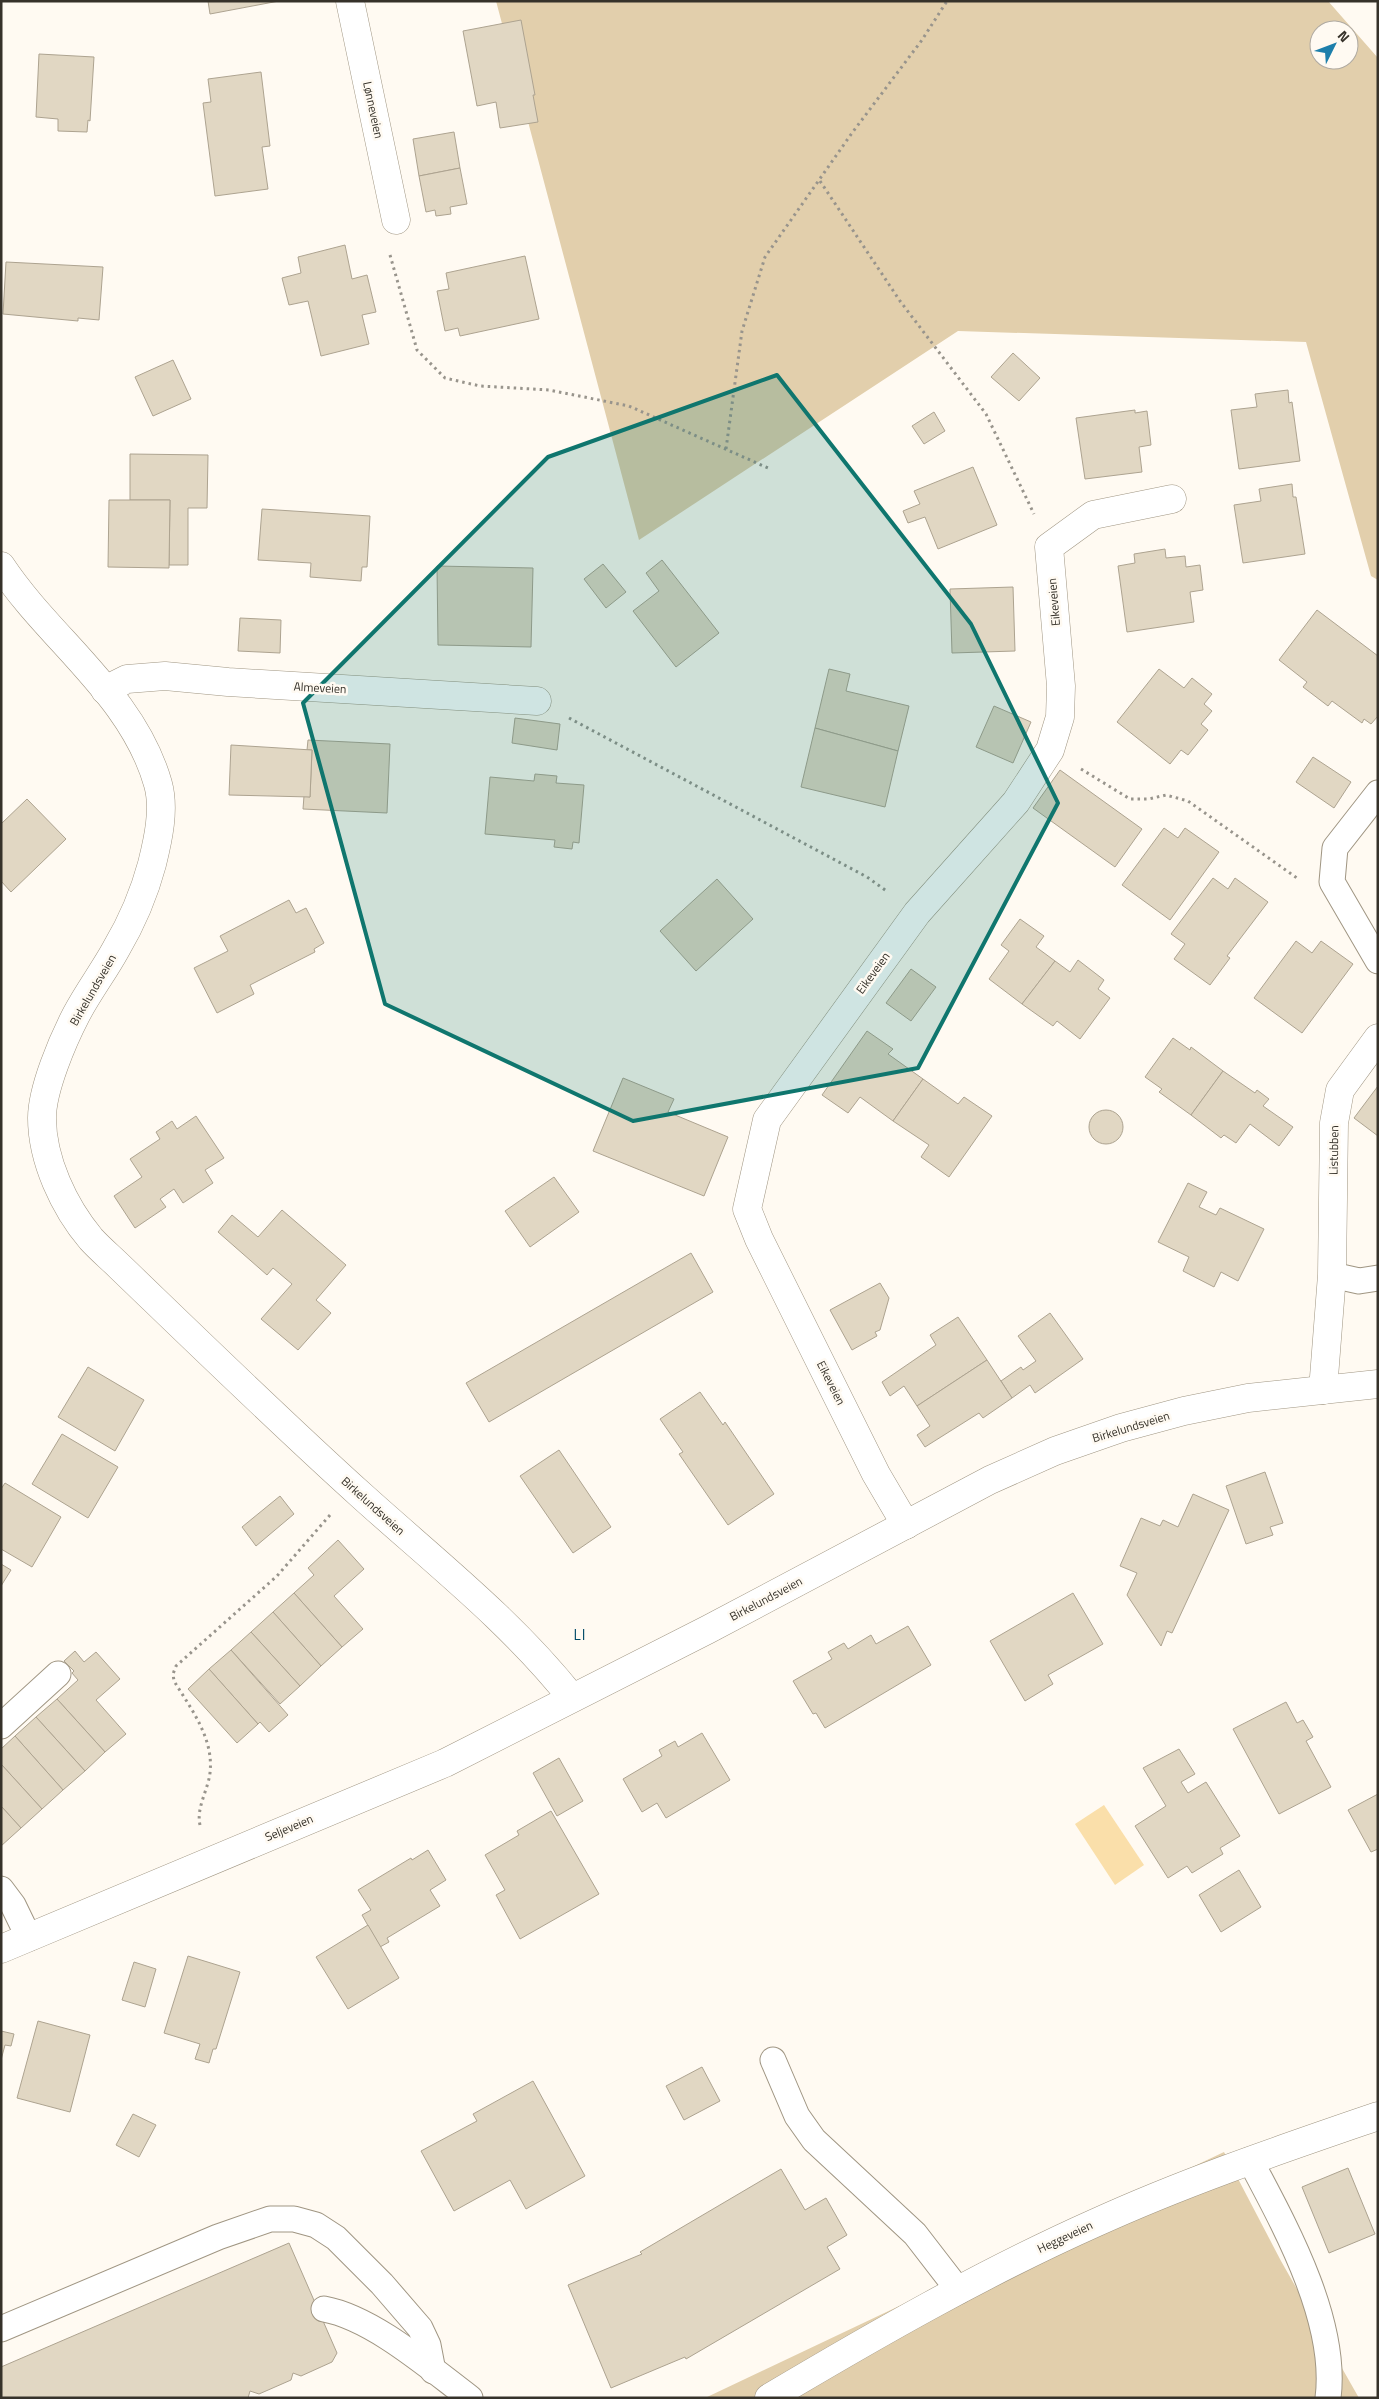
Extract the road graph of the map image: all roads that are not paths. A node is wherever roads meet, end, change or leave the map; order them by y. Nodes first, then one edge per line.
1 (350, 1) edge
2 (396, 220) road end
3 (1172, 499) dead end
4 (1, 566) edge
5 (105, 690) junction
6 (537, 701) road end
7 (1378, 793) edge
8 (1378, 961) edge
9 (1378, 1038) edge
10 (1332, 1275) junction
11 (1378, 1278) edge
12 (1378, 1384) edge
13 (1323, 1390) junction
14 (906, 1525) junction
15 (58, 1674) dead end
16 (572, 1698) junction
17 (1, 1726) edge
18 (1, 1889) edge
19 (29, 1938) junction
20 (1, 1949) edge
21 (773, 2060) dead end
22 (1378, 2116) edge
23 (1250, 2160) junction
24 (959, 2291) junction
25 (324, 2309) dead end
26 (1, 2329) edge
27 (433, 2371) junction
28 (470, 2398) edge
29 (769, 2398) edge
30 (1328, 2398) edge

1 - 2 street, Lønneveien
3 - 14 street, Eikeveien
4 - 5 street, Birkelundsveien
5 - 6 street, Almeveien
5 - 16 street, Birkelundsveien
7 - 8 lane
9 - 10 street, Listubben
10 - 11 lane
10 - 13 street, Listubben
12 - 13 street, Birkelundsveien
13 - 14 street, Birkelundsveien
14 - 16 street, Birkelundsveien
15 - 17 lane
16 - 19 street, Seljeveien
18 - 19 lane
19 - 20 street, Seljeveien
21 - 24 lane
22 - 23 street, Heggeveien
23 - 24 street, Heggeveien
23 - 30 lane
24 - 29 street, Heggeveien
25 - 27 lane
26 - 27 lane
27 - 28 lane

